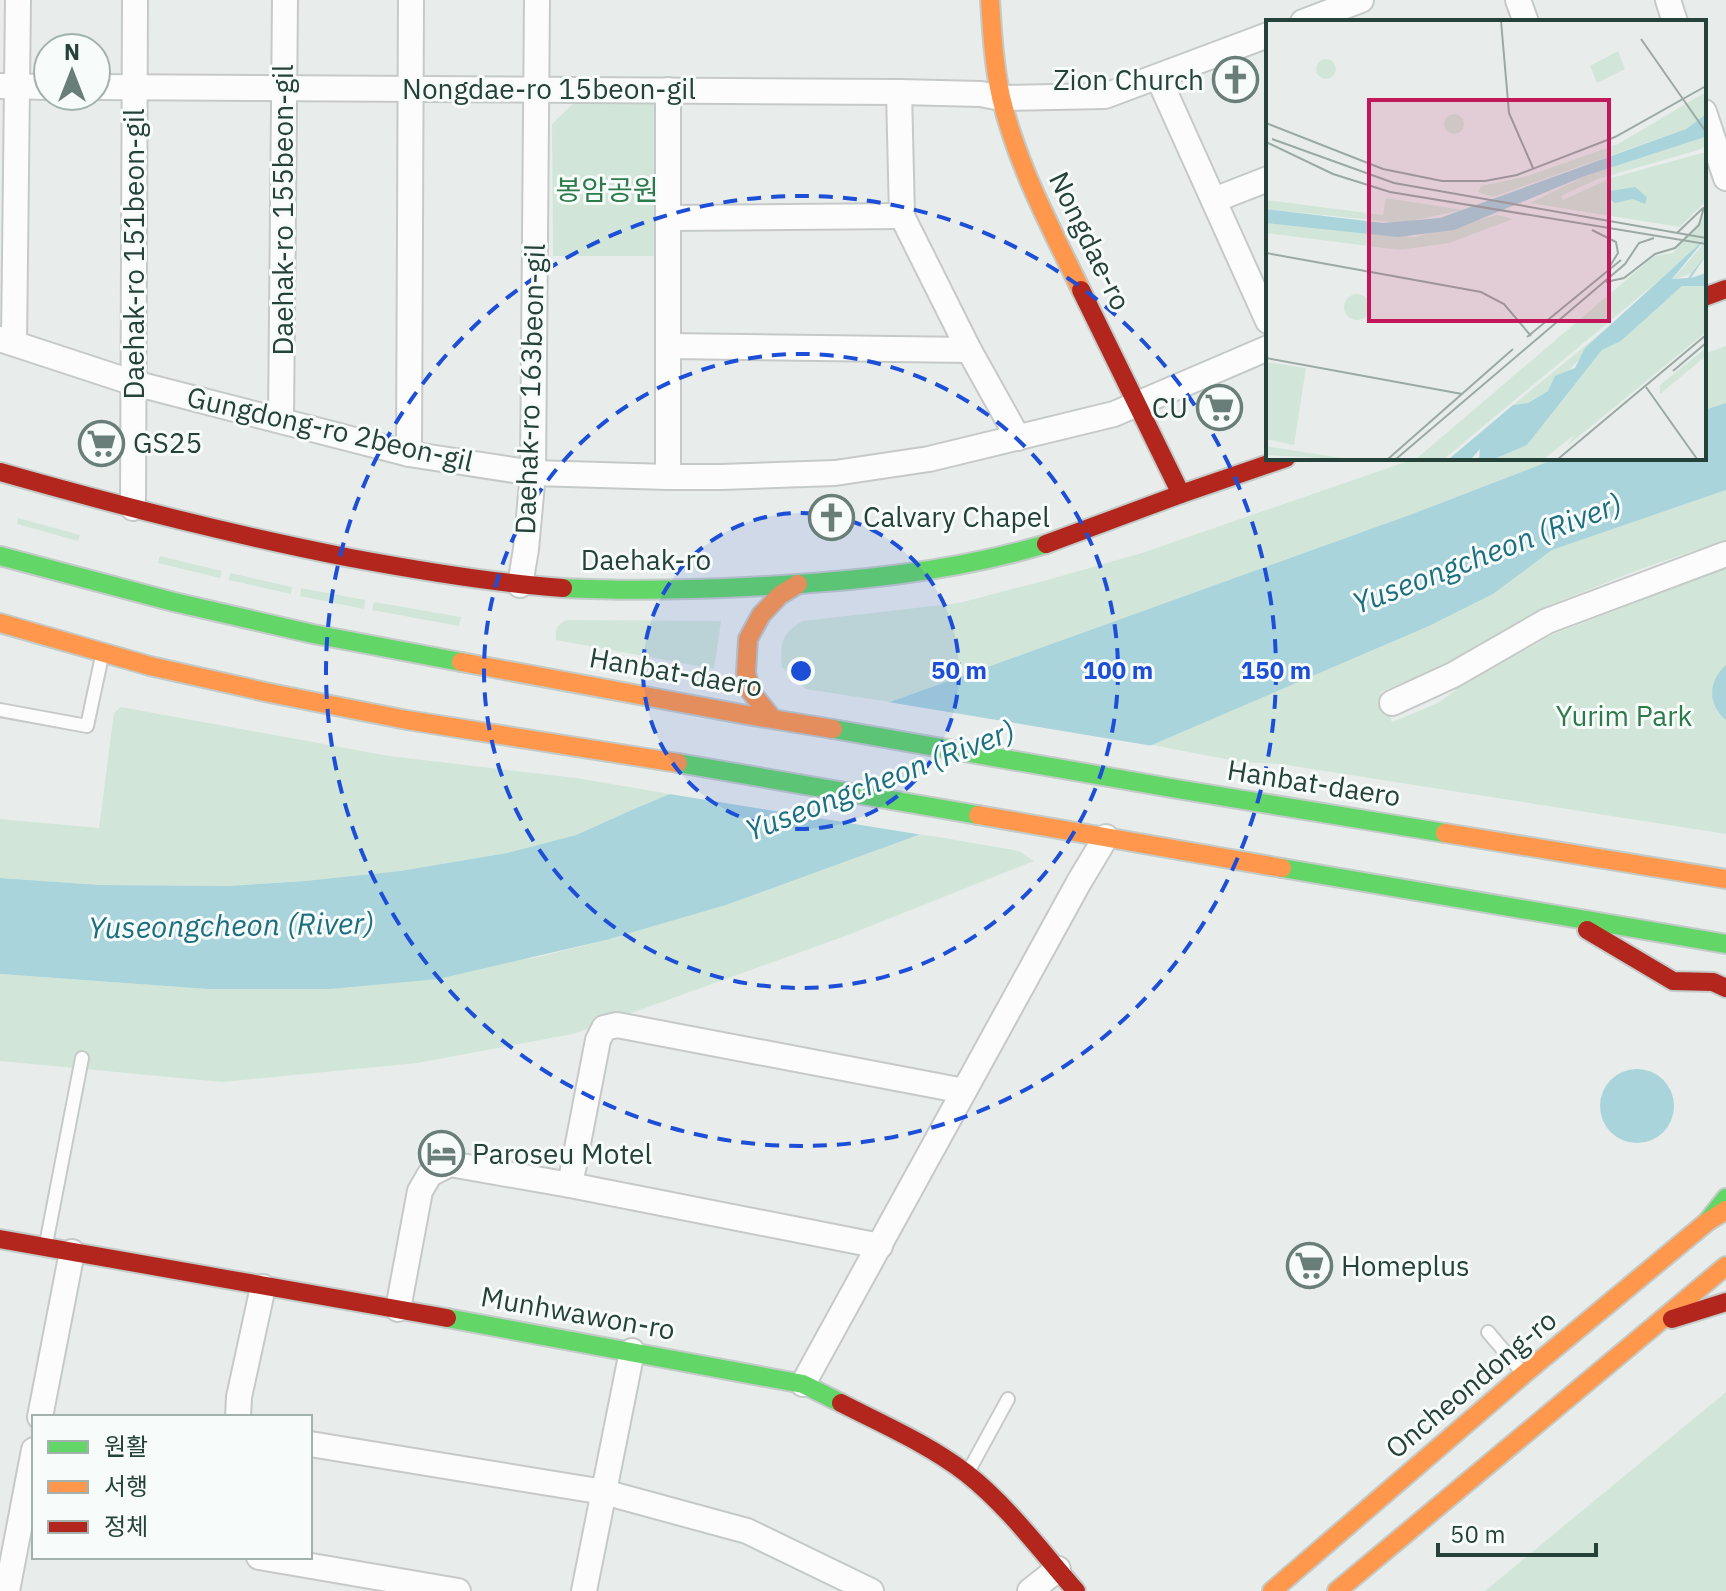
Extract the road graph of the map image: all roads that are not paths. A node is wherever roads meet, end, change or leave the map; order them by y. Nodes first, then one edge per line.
1 (18, 0) edge
2 (135, 0) edge
3 (285, 0) edge
4 (411, 0) edge
5 (537, 0) edge
6 (990, 0) edge
7 (1361, 0) edge
8 (1518, 0) edge
9 (1668, 0) edge
10 (1334, 5) edge
11 (1307, 20) edge
12 (1525, 20) edge
13 (1674, 20) edge
14 (1266, 36) edge
15 (1158, 77) junction
16 (9, 86) edge
17 (32, 87) edge
18 (112, 87) edge
19 (135, 87) junction
20 (284, 88) junction
21 (411, 88) junction
22 (536, 90) junction
23 (668, 90) junction
24 (899, 92) junction
25 (1001, 98) junction
26 (1706, 121) edge
27 (1718, 175) edge
28 (1266, 180) edge
29 (1214, 200) junction
30 (902, 216) junction
31 (668, 218) junction
32 (1726, 289) edge
33 (1706, 296) edge
34 (1266, 317) edge
35 (7, 341) edge
36 (668, 346) junction
37 (1266, 349) edge
38 (969, 350) junction
39 (134, 383) junction
40 (1139, 403) junction
41 (281, 420) junction
42 (1018, 438) junction
43 (409, 454) junction
44 (1280, 460) edge
45 (0, 472) edge
46 (533, 473) junction
47 (668, 477) junction
48 (1181, 494) junction
49 (133, 508) junction
50 (1726, 554) edge
51 (0, 556) edge
52 (798, 584) junction
53 (520, 585) junction
54 (0, 623) edge
55 (102, 653) junction
56 (1392, 703) dead end
57 (0, 710) edge
58 (761, 714) junction
59 (1106, 837) junction
60 (1726, 879) edge
61 (1564, 917) junction
62 (1726, 944) edge
63 (1726, 988) edge
64 (82, 1058) dead end
65 (964, 1091) junction
66 (570, 1185) junction
67 (1726, 1198) edge
68 (1726, 1210) edge
69 (1707, 1222) junction
70 (0, 1239) edge
71 (880, 1246) junction
72 (45, 1247) junction
73 (72, 1252) junction
74 (1726, 1266) edge
75 (263, 1287) junction
76 (1726, 1302) edge
77 (398, 1309) junction
78 (1656, 1324) junction
79 (1488, 1332) dead end
80 (632, 1351) junction
81 (1524, 1374) junction
82 (803, 1384) junction
83 (1008, 1399) dead end
84 (40, 1415) edge
85 (238, 1415) edge
86 (312, 1444) edge
87 (32, 1460) edge
88 (967, 1474) junction
89 (604, 1492) junction
90 (271, 1559) edge
91 (1058, 1569) junction
92 (7, 1591) edge
93 (458, 1591) edge
94 (584, 1591) edge
95 (871, 1591) edge
96 (1030, 1591) edge
97 (1076, 1591) edge
98 (1272, 1591) edge
99 (1337, 1591) edge

1 - 16 street
2 - 19 street, Daehak-ro 151beon-gil
3 - 20 street, Daehak-ro 155beon-gil
4 - 21 street
5 - 22 street, Daehak-ro 163beon-gil
6 - 25 main road, Nongdae-ro
7 - 10 street
8 - 12 street
9 - 13 street
10 - 11 street
14 - 15 street, Nongdae-ro 15beon-gil
15 - 25 street, Nongdae-ro 15beon-gil
15 - 29 street
16 - 17 street
16 - 35 street
18 - 19 street, Nongdae-ro 15beon-gil
19 - 20 street, Nongdae-ro 15beon-gil
19 - 39 street, Daehak-ro 151beon-gil
20 - 21 street, Nongdae-ro 15beon-gil
20 - 41 street, Daehak-ro 155beon-gil
21 - 22 street, Nongdae-ro 15beon-gil
21 - 43 street
22 - 23 street, Nongdae-ro 15beon-gil
22 - 46 street, Daehak-ro 163beon-gil
23 - 24 street, Nongdae-ro 15beon-gil
23 - 31 street
24 - 25 street, Nongdae-ro 15beon-gil
24 - 30 street
25 - 40 main road, Nongdae-ro
26 - 27 street
28 - 29 street
29 - 34 street
30 - 31 street
30 - 38 street
31 - 36 street
32 - 33 main road
35 - 39 street, Gungdong-ro 2beon-gil
36 - 38 street
36 - 47 street
37 - 40 street, Gungdong-ro 2beon-gil
38 - 42 street
39 - 41 street, Gungdong-ro 2beon-gil
39 - 49 street, Daehak-ro 151beon-gil
40 - 42 street, Gungdong-ro 2beon-gil
40 - 48 main road, Nongdae-ro
41 - 43 street, Gungdong-ro 2beon-gil
42 - 47 street, Gungdong-ro 2beon-gil
43 - 46 street, Gungdong-ro 2beon-gil
44 - 48 main road, Daehak-ro
45 - 49 main road, Daehak-ro
46 - 47 street, Gungdong-ro 2beon-gil
46 - 53 street, Daehak-ro 163beon-gil
48 - 52 main road, Daehak-ro
49 - 53 main road, Daehak-ro
50 - 56 street
51 - 58 main road, Hanbat-daero
52 - 53 main road, Daehak-ro
52 - 58 main road
54 - 55 main road
55 - 57 lane
55 - 59 main road
58 - 60 main road, Hanbat-daero
59 - 61 main road
59 - 65 street
61 - 62 main road
61 - 63 main road
64 - 72 lane
65 - 66 street
65 - 71 street
66 - 71 street
66 - 77 street
67 - 69 main road
68 - 69 main road
69 - 81 main road, Oncheondong-ro
70 - 72 main road, Munhwawon-ro
71 - 82 street
72 - 73 main road, Munhwawon-ro
73 - 75 main road, Munhwawon-ro
73 - 84 street
74 - 78 main road
75 - 77 main road, Munhwawon-ro
75 - 85 street
76 - 78 main road
77 - 80 main road, Munhwawon-ro
78 - 99 main road
79 - 81 lane
80 - 82 main road, Munhwawon-ro
80 - 89 street
81 - 98 main road, Oncheondong-ro
82 - 88 main road, Munhwawon-ro
83 - 88 lane
86 - 89 street
87 - 92 street
88 - 91 main road, Munhwawon-ro
89 - 94 street
89 - 95 street
90 - 93 street
91 - 96 street
91 - 97 main road, Munhwawon-ro

